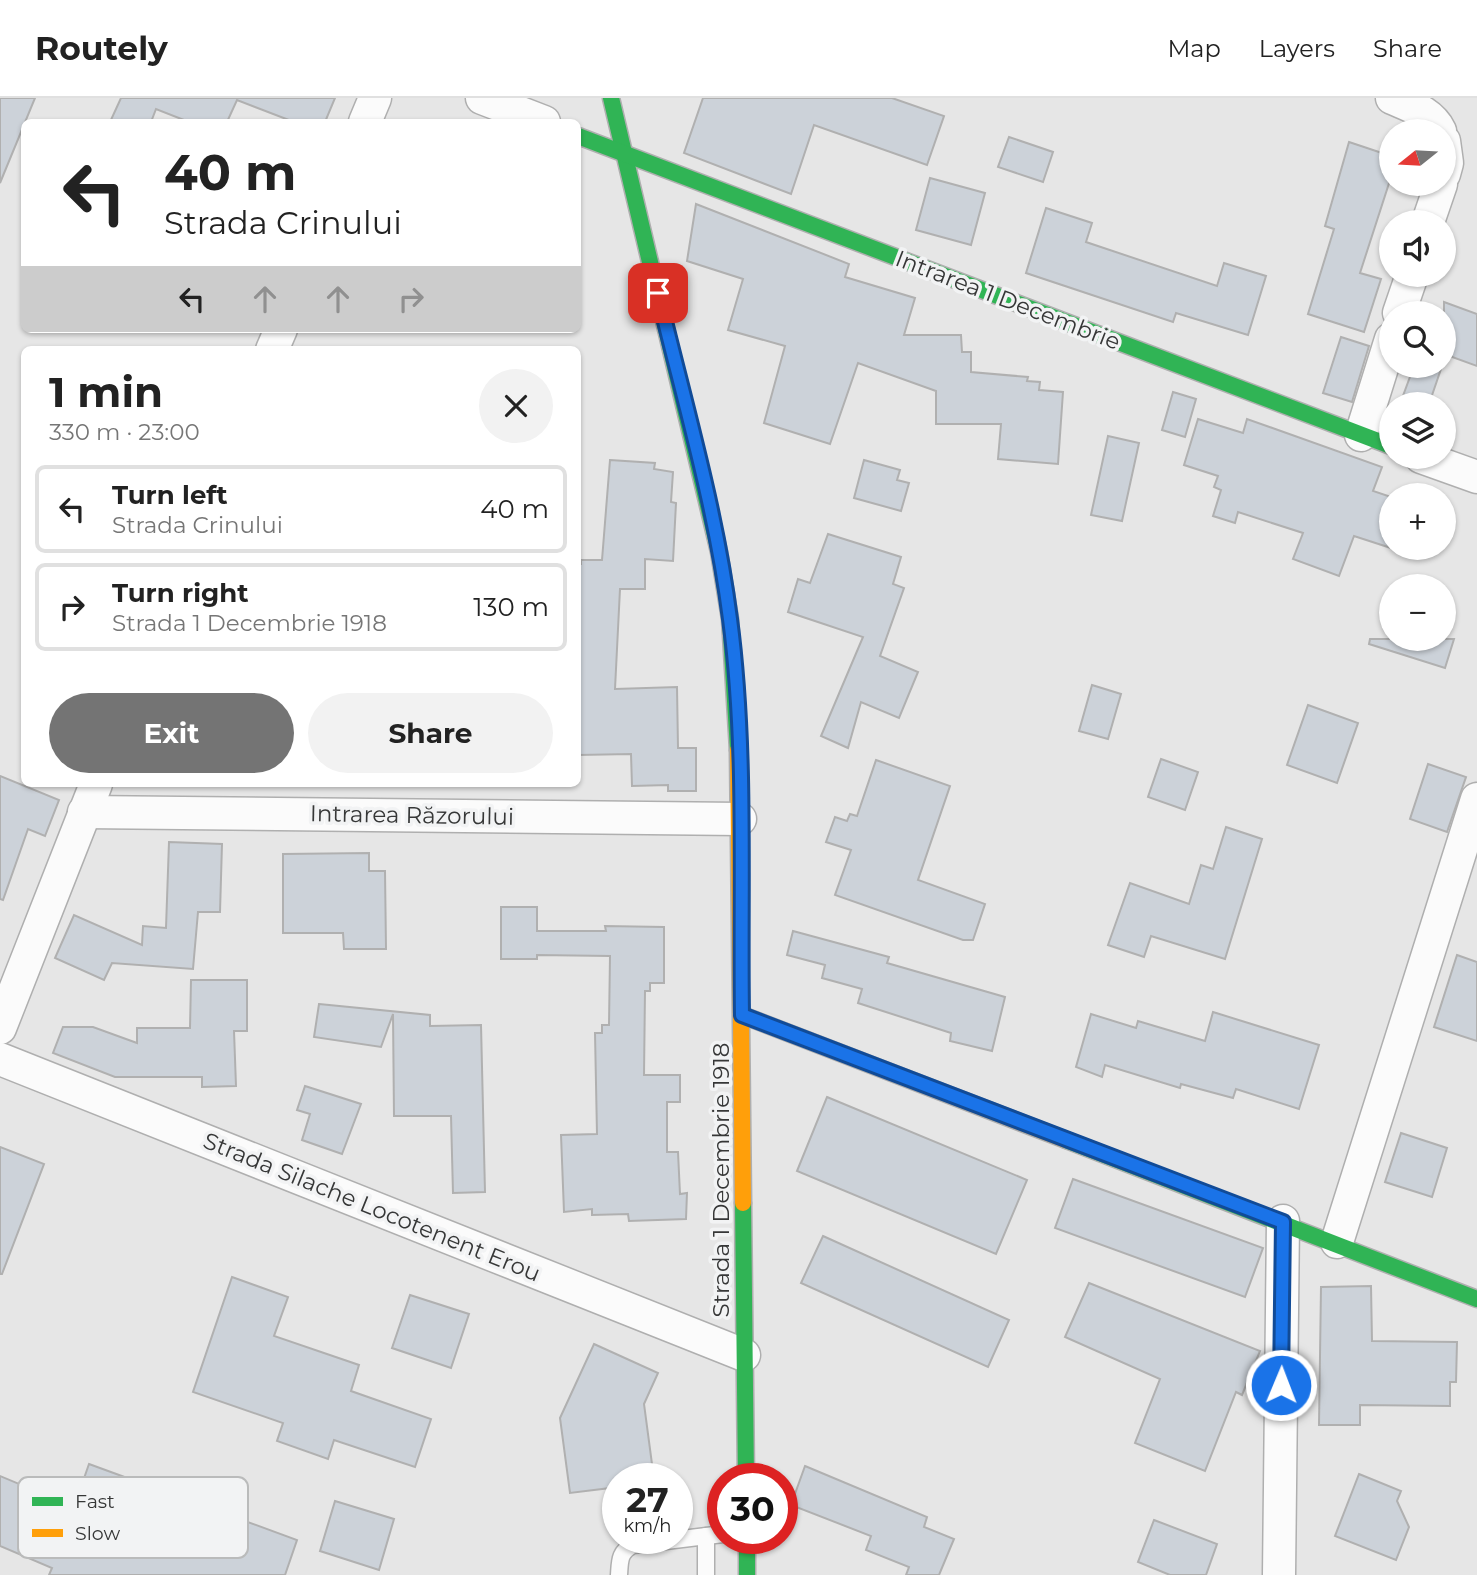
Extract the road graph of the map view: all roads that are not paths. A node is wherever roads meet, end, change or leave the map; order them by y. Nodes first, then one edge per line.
1 (375, 98) edge
2 (482, 98) edge
3 (611, 98) edge
4 (1392, 98) edge
5 (366, 119) edge
6 (536, 119) edge
7 (1431, 119) edge
8 (581, 137) edge
9 (625, 154) junction
10 (1379, 377) edge
11 (1361, 435) junction
12 (1379, 442) edge
13 (1455, 469) edge
14 (1477, 477) edge
15 (90, 798) edge
16 (1477, 799) edge
17 (740, 818) junction
18 (742, 1015) junction
19 (0, 1028) edge
20 (0, 1059) edge
21 (1283, 1222) junction
22 (1337, 1242) junction
23 (1477, 1299) edge
24 (744, 1355) junction
25 (746, 1463) edge
26 (706, 1536) joint
27 (747, 1554) edge
28 (620, 1575) edge
29 (706, 1575) edge
30 (747, 1575) edge
31 (1279, 1575) edge

1 - 5 street
2 - 6 street
3 - 9 street, Strada 1 Decembrie 1918
4 - 7 street
8 - 9 street, Intrarea 1 Decembrie
9 - 11 street, Intrarea 1 Decembrie
9 - 17 street, Strada 1 Decembrie 1918
10 - 11 street
11 - 12 street, Intrarea 1 Decembrie
13 - 14 street
15 - 17 street, Intrarea Răzorului
15 - 19 street
16 - 22 street
17 - 18 street, Strada 1 Decembrie 1918
18 - 21 street
18 - 24 street, Strada 1 Decembrie 1918
20 - 24 street, Strada Silache Locotenent Erou
21 - 22 street
21 - 31 street
22 - 23 street
24 - 25 street, Strada 1 Decembrie 1918
26 - 28 lane
26 - 29 lane
27 - 30 street

